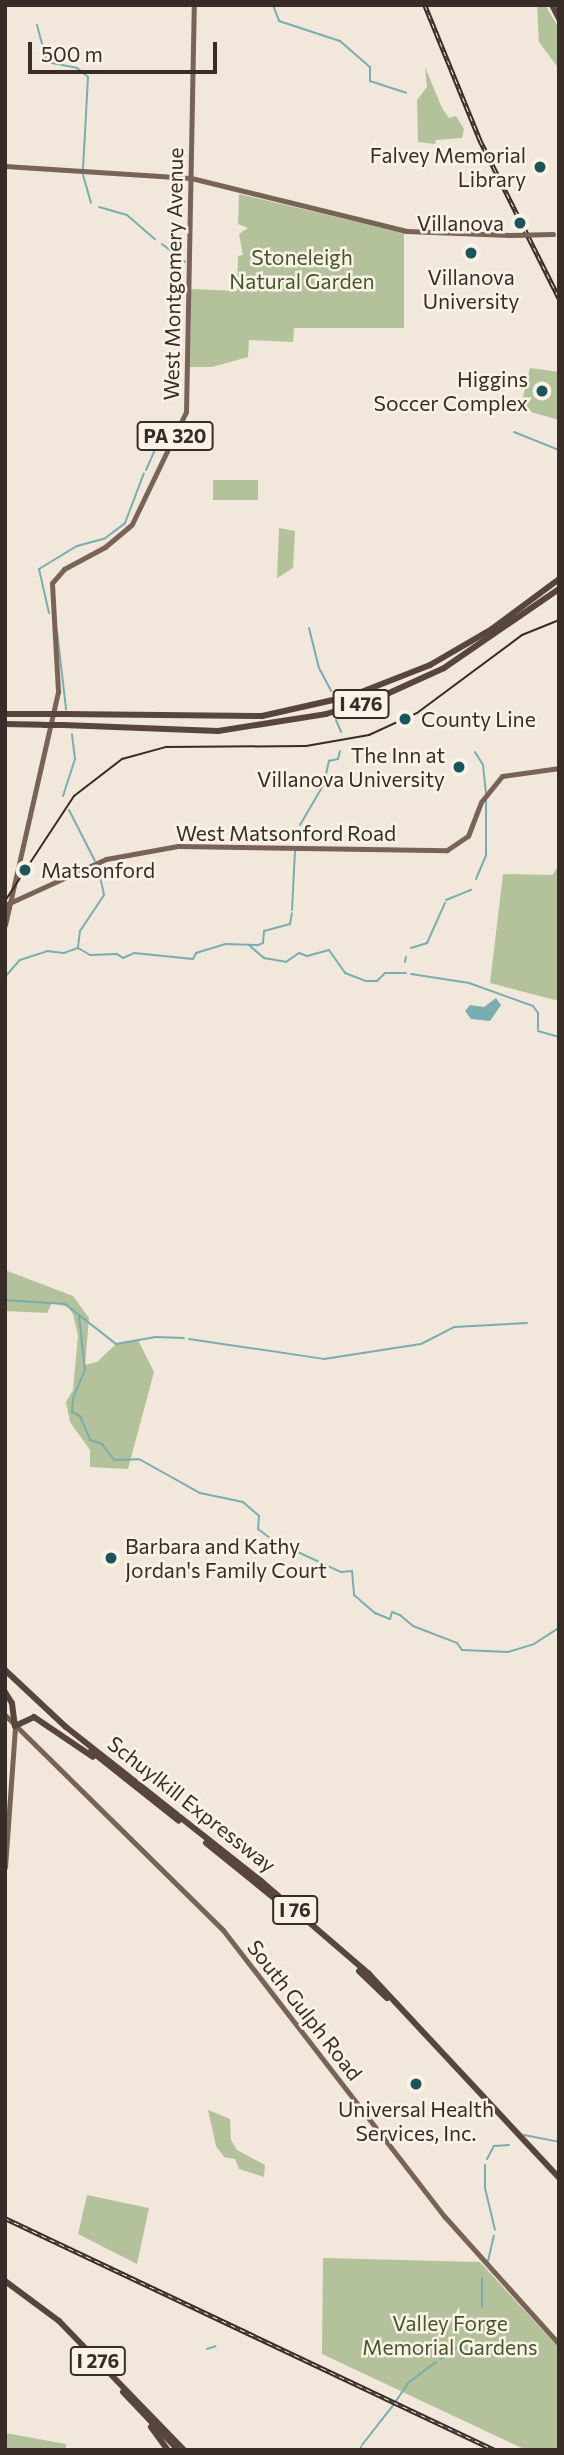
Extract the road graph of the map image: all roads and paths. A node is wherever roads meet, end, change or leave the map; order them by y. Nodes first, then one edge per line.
1 (194, 5) edge
2 (552, 5) edge
3 (559, 19) edge
4 (5, 166) edge
5 (191, 178) junction
6 (556, 234) edge
7 (559, 579) edge
8 (559, 590) edge
9 (5, 713) edge
10 (5, 724) edge
11 (559, 768) edge
12 (20, 899) junction
13 (8, 904) edge
14 (7, 917) junction
15 (5, 925) edge
16 (5, 1670) edge
17 (5, 1677) edge
18 (5, 1692) edge
19 (13, 1706) junction
20 (5, 1712) edge
21 (15, 1726) junction
22 (132, 1784) junction
23 (5, 1867) edge
24 (559, 2178) edge
25 (559, 2184) edge
26 (451, 2212) dead end
27 (445, 2217) junction
28 (5, 2283) edge
29 (559, 2344) edge
30 (130, 2400) junction
31 (168, 2450) edge
32 (178, 2450) edge
33 (184, 2450) edge

1 - 5 main road, West Montgomery Avenue
2 - 3 highway
4 - 5 main road
5 - 6 main road, bridge
5 - 13 main road, West Montgomery Avenue / PA 320
7 - 9 highway, I 476, bridge
8 - 10 highway, I 476, bridge
11 - 12 main road, West Matsonford Road
12 - 13 main road, West Matsonford Road
12 - 14 main road
13 - 14 main road, PA 320
14 - 15 main road, PA 320
16 - 24 highway, Schuylkill Expressway / I 76
17 - 22 highway, Schuylkill Expressway / I 76
18 - 19 highway
19 - 20 highway
19 - 21 highway
20 - 21 main road, South Gulph Road
21 - 22 highway
21 - 23 main road
21 - 27 main road, South Gulph Road
22 - 25 highway, Schuylkill Expressway / I 76
26 - 27 main road
27 - 29 main road, South Gulph Road
28 - 30 highway, I 276
28 - 33 highway, I 276
30 - 31 highway
30 - 32 highway, I 276

